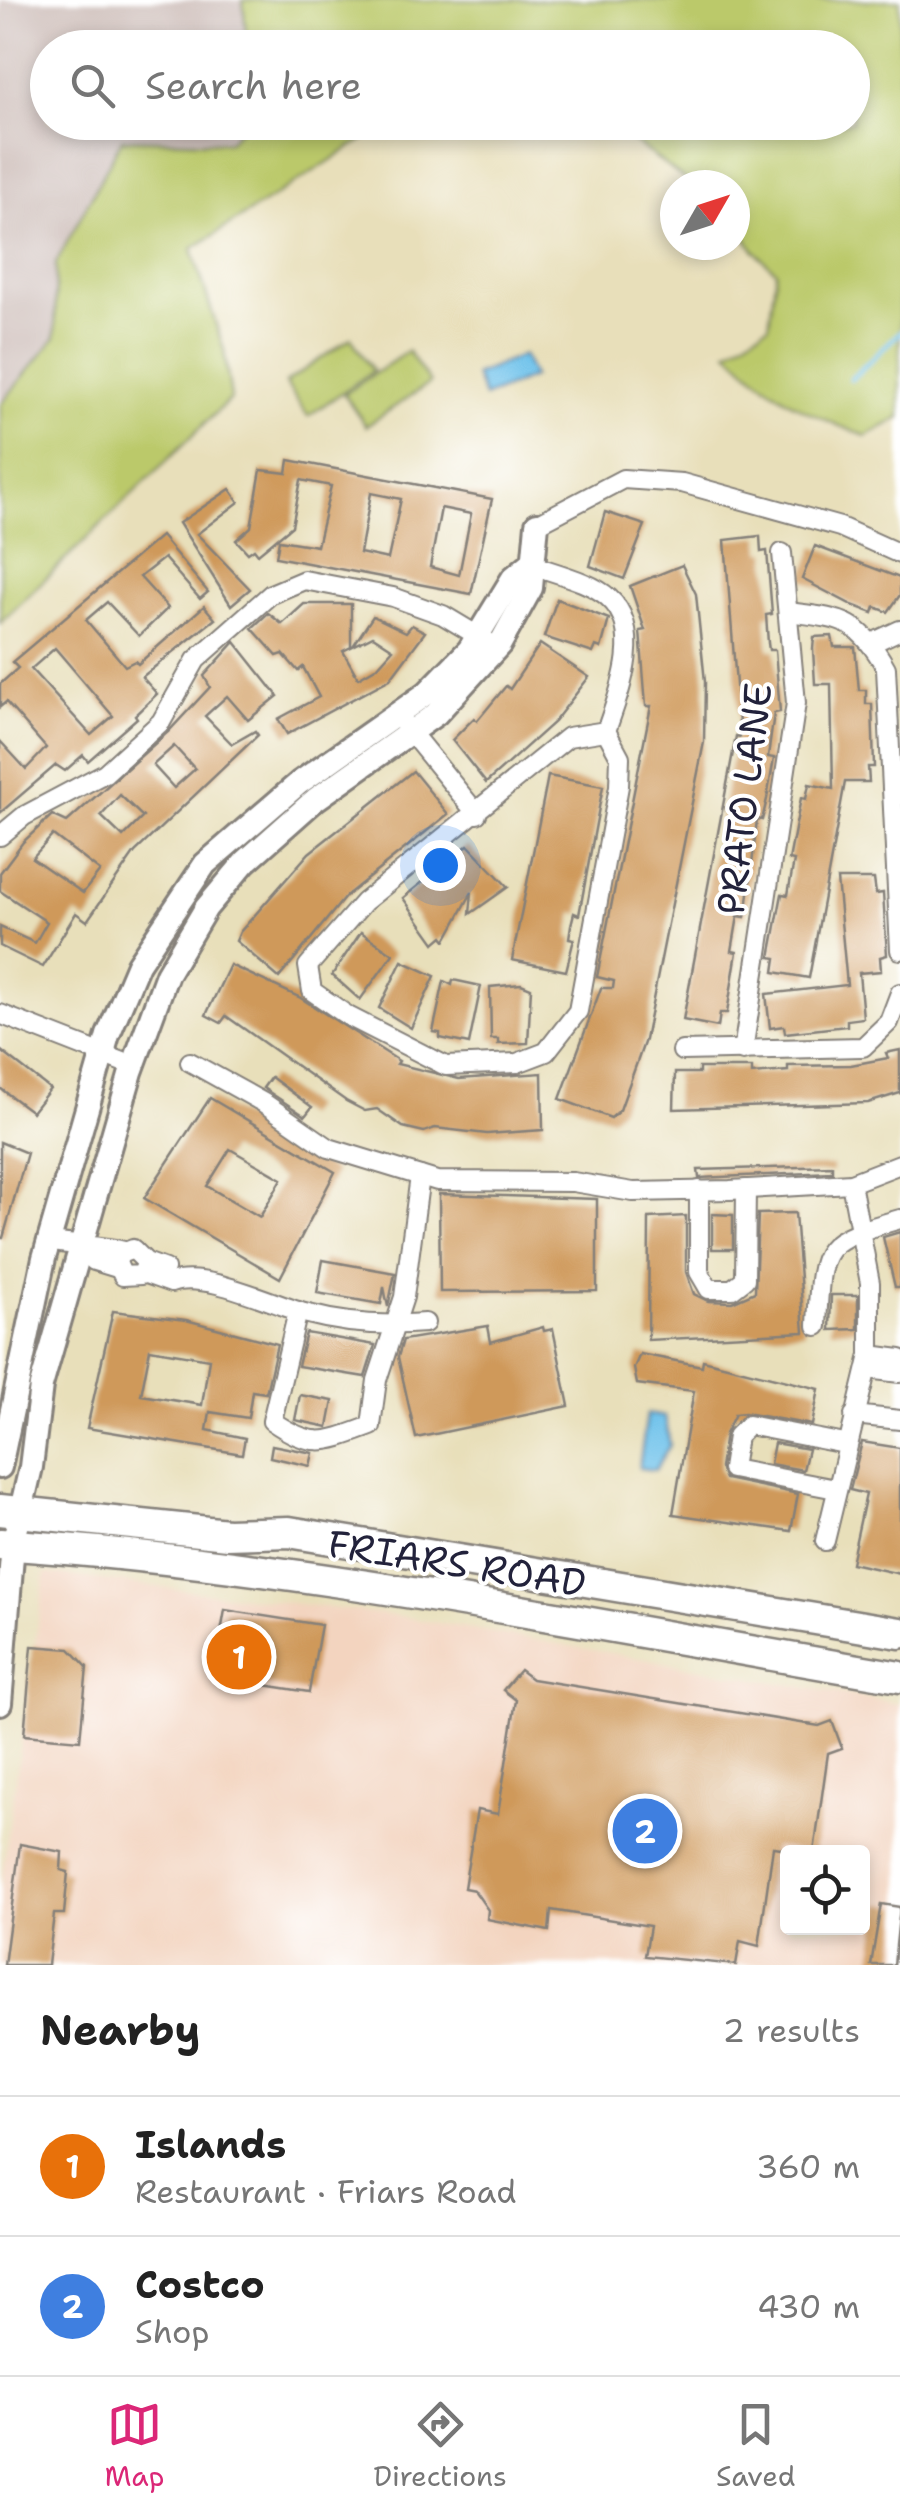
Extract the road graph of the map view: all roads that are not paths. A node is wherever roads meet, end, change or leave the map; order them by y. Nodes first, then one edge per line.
1 (537, 524) joint
2 (782, 553) dead end
3 (900, 554) edge
4 (530, 564) junction
5 (788, 612) junction
6 (900, 630) edge
7 (488, 642) junction
8 (872, 643) junction
9 (404, 724) junction
10 (606, 731) junction
11 (478, 814) junction
12 (0, 836) edge
13 (898, 906) edge
14 (900, 950) edge
15 (900, 993) edge
16 (0, 1014) edge
17 (682, 1051) dead end
18 (743, 1051) junction
19 (102, 1054) junction
20 (190, 1062) dead end
21 (133, 1066) junction
22 (900, 1164) edge
23 (70, 1167) junction
24 (103, 1175) junction
25 (420, 1176) junction
26 (850, 1184) junction
27 (746, 1189) junction
28 (699, 1190) junction
29 (900, 1219) edge
30 (862, 1230) junction
31 (49, 1241) junction
32 (82, 1248) junction
33 (298, 1311) junction
34 (425, 1323) dead end
35 (395, 1325) junction
36 (816, 1326) dead end
37 (900, 1359) edge
38 (868, 1362) junction
39 (900, 1373) edge
40 (854, 1415) junction
41 (900, 1420) edge
42 (845, 1444) junction
43 (0, 1467) edge
44 (836, 1489) junction
45 (10, 1511) edge
46 (825, 1541) dead end
47 (7, 1544) edge
48 (900, 1632) edge
49 (900, 1677) edge
50 (0, 1703) edge

1 - 3 street
1 - 4 street
2 - 5 street, PRATO LANE
4 - 7 street
4 - 10 street
5 - 8 street
5 - 18 street, PRATO LANE
6 - 8 street
7 - 9 street
7 - 12 street
8 - 13 street
9 - 11 street
9 - 19 street
9 - 21 street
10 - 11 street
10 - 11 street
13 - 14 street
15 - 18 street
16 - 19 street
17 - 18 street
19 - 21 street
19 - 23 street
20 - 25 street
21 - 24 street
22 - 26 street
23 - 24 street
23 - 31 street
24 - 32 street
25 - 28 street
25 - 35 street
26 - 27 street
26 - 30 street
27 - 28 street
27 - 28 street
29 - 30 street
30 - 36 street
30 - 38 street
31 - 32 street
31 - 43 street
32 - 33 street
32 - 45 street
33 - 35 street
33 - 35 street
34 - 35 street
37 - 38 street
38 - 39 street
38 - 40 street
40 - 41 street
40 - 42 street
42 - 44 street
42 - 44 street
44 - 46 street
45 - 47 street
45 - 48 highway, FRIARS ROAD
47 - 49 highway, FRIARS ROAD
47 - 50 street

